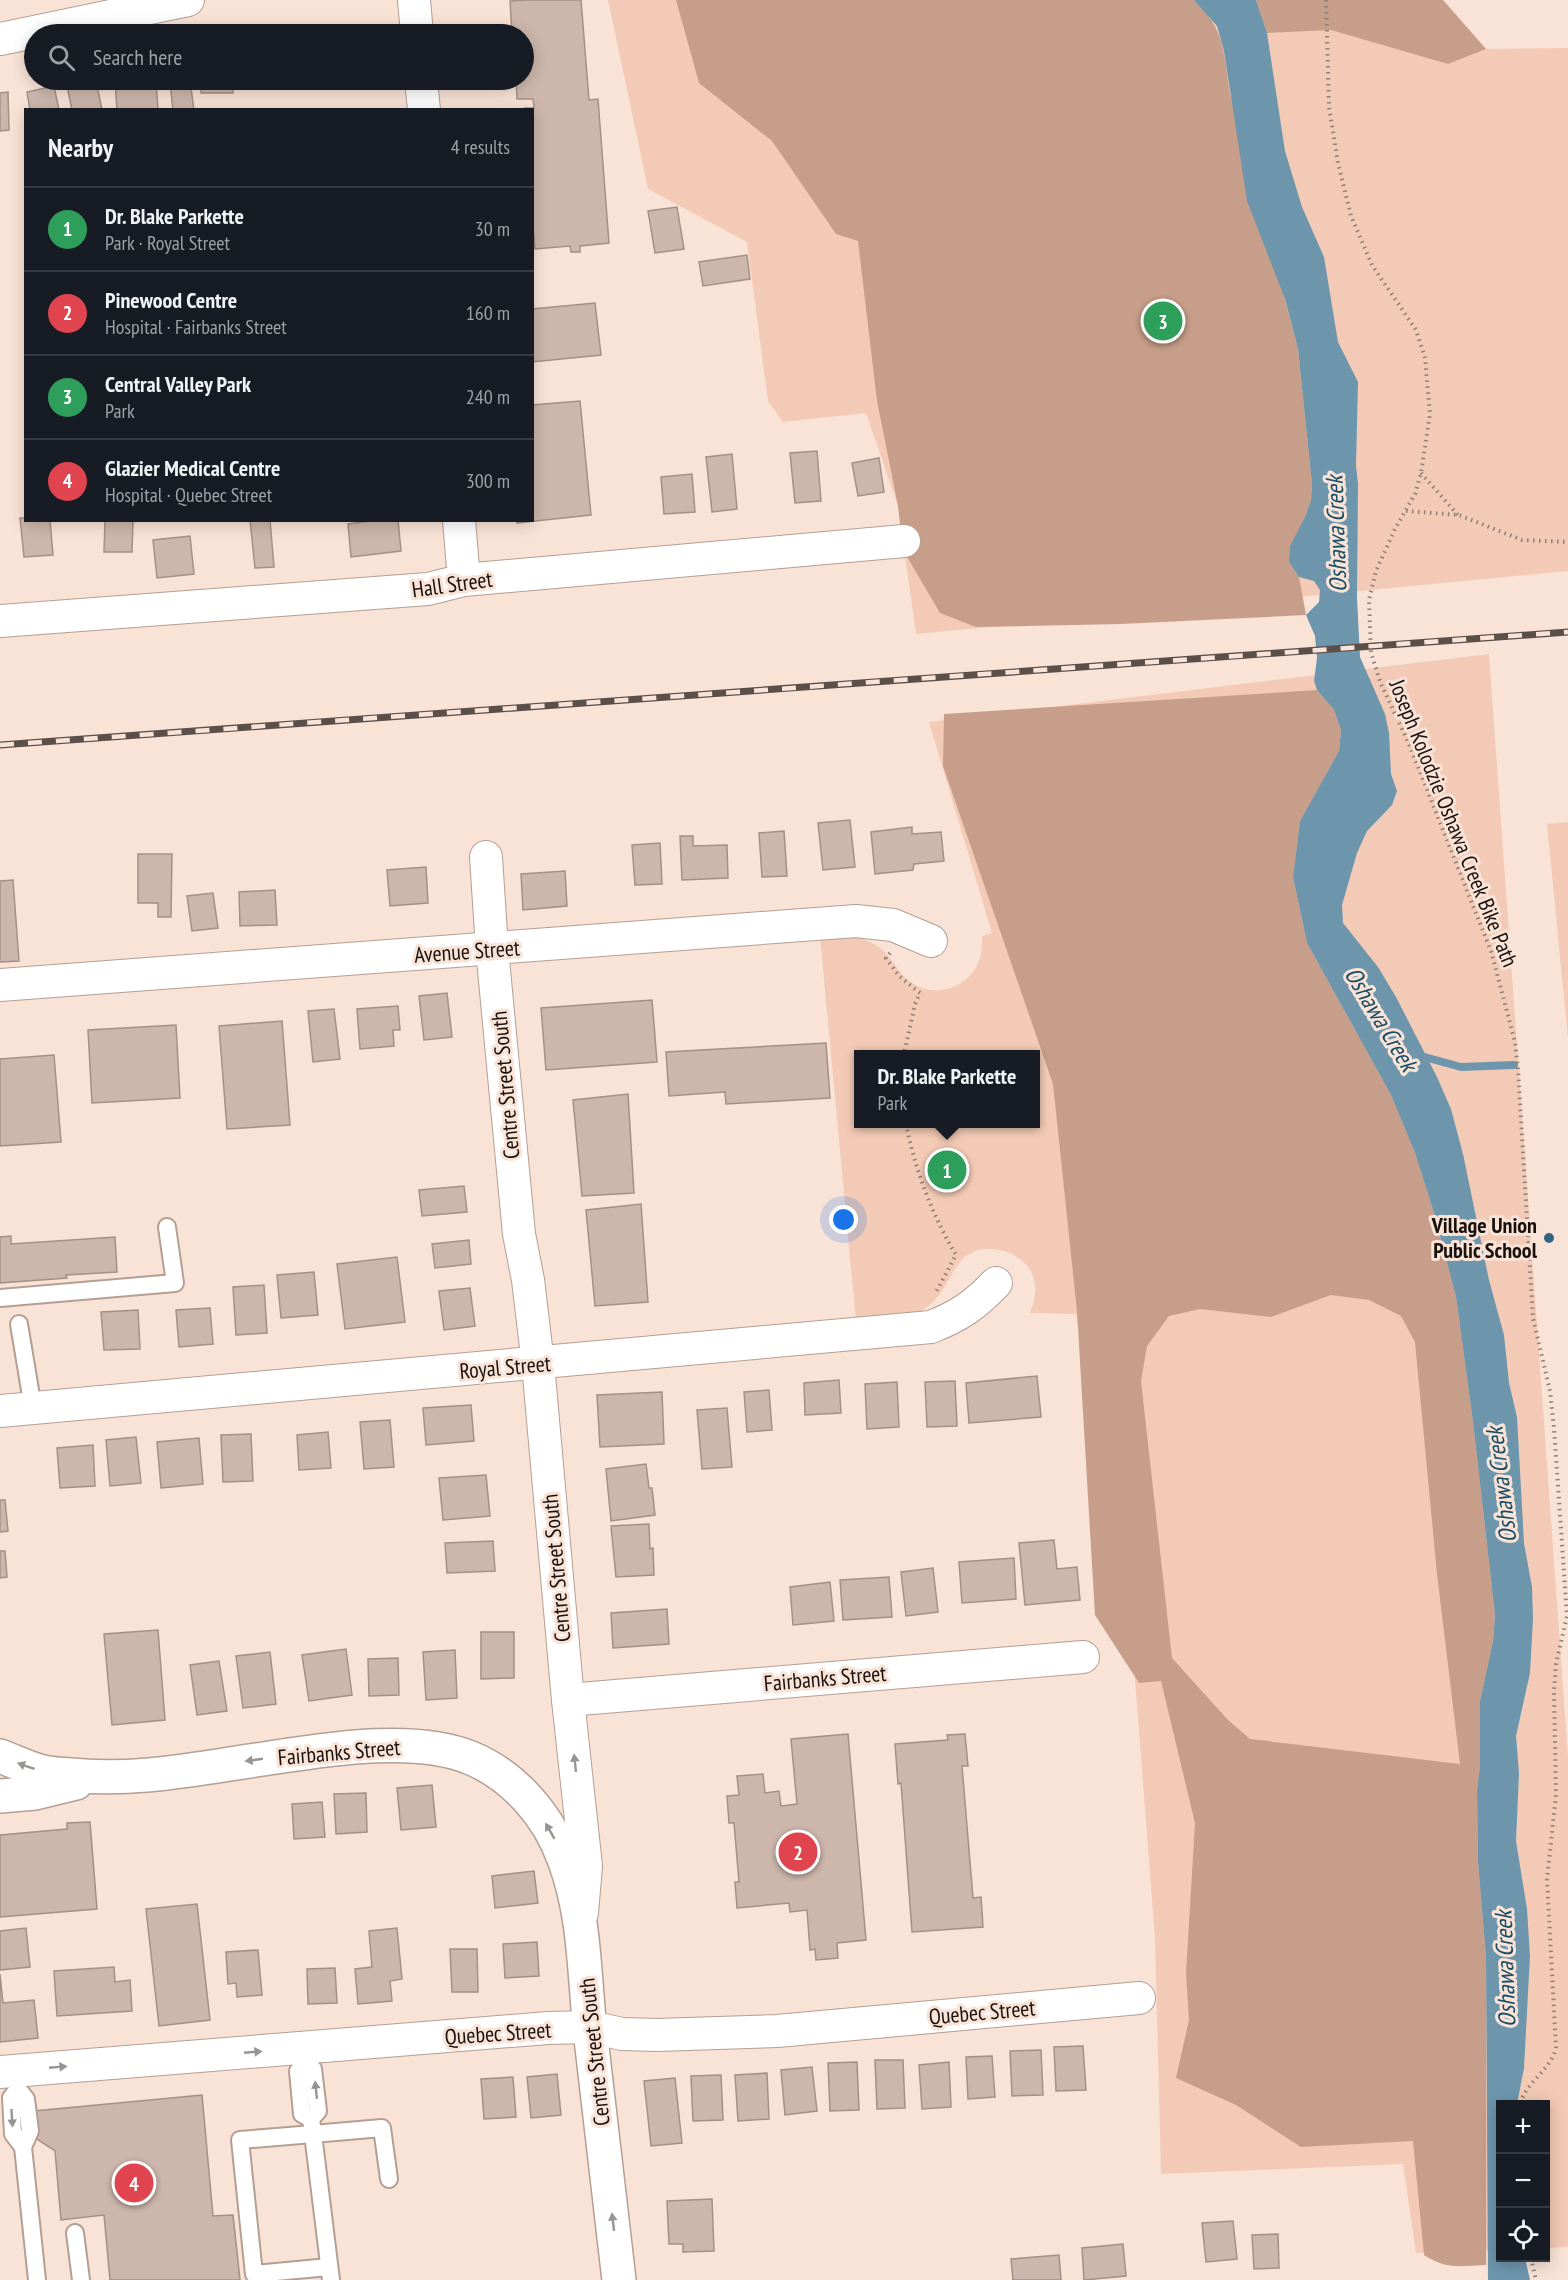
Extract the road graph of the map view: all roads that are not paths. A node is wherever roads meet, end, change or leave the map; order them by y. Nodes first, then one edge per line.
1 (188, 0) edge
2 (414, 0) edge
3 (93, 9) edge
4 (46, 24) edge
5 (416, 24) edge
6 (24, 31) edge
7 (0, 39) edge
8 (422, 90) edge
9 (424, 108) edge
10 (459, 522) edge
11 (904, 541) dead end
12 (464, 580) junction
13 (0, 621) edge
14 (486, 857) dead end
15 (920, 936) road end
16 (492, 949) junction
17 (0, 985) edge
18 (167, 1227) dead end
19 (996, 1282) dead end
20 (0, 1298) edge
21 (19, 1324) dead end
22 (538, 1364) junction
23 (33, 1408) junction
24 (0, 1411) edge
25 (1083, 1657) dead end
26 (568, 1700) junction
27 (0, 1756) edge
28 (95, 1778) junction
29 (0, 1796) edge
30 (582, 1926) junction
31 (1139, 1998) dead end
32 (590, 2027) junction
33 (303, 2056) junction
34 (12, 2077) edge
35 (312, 2126) junction
36 (389, 2179) dead end
37 (75, 2233) dead end
38 (330, 2274) edge
39 (37, 2280) edge
40 (81, 2280) edge
41 (619, 2280) edge

1 - 3 street
2 - 5 street
3 - 4 street
6 - 7 street
8 - 9 street
10 - 12 street
11 - 12 street, Hall Street
12 - 13 street, Hall Street
14 - 16 street, Centre Street South
15 - 16 street, Avenue Street
16 - 17 street, Avenue Street
16 - 22 street, Centre Street South
18 - 20 lane
19 - 22 street, Royal Street
21 - 23 lane
22 - 23 street, Royal Street
22 - 26 street, Centre Street South
23 - 24 street, Royal Street
25 - 26 street, Fairbanks Street
30 -> 26 street, Centre Street South
28 -> 27 main road, Fairbanks Street
28 - 29 main road
30 -> 28 main road, Fairbanks Street
30 - 32 main road, Centre Street South
31 - 32 street, Quebec Street
32 - 33 street, Quebec Street
41 -> 32 main road, Centre Street South
34 -> 33 street, Quebec Street
33 - 35 lane
34 - 39 lane
35 - 36 lane
35 - 38 lane
35 - 38 lane
37 - 40 lane

